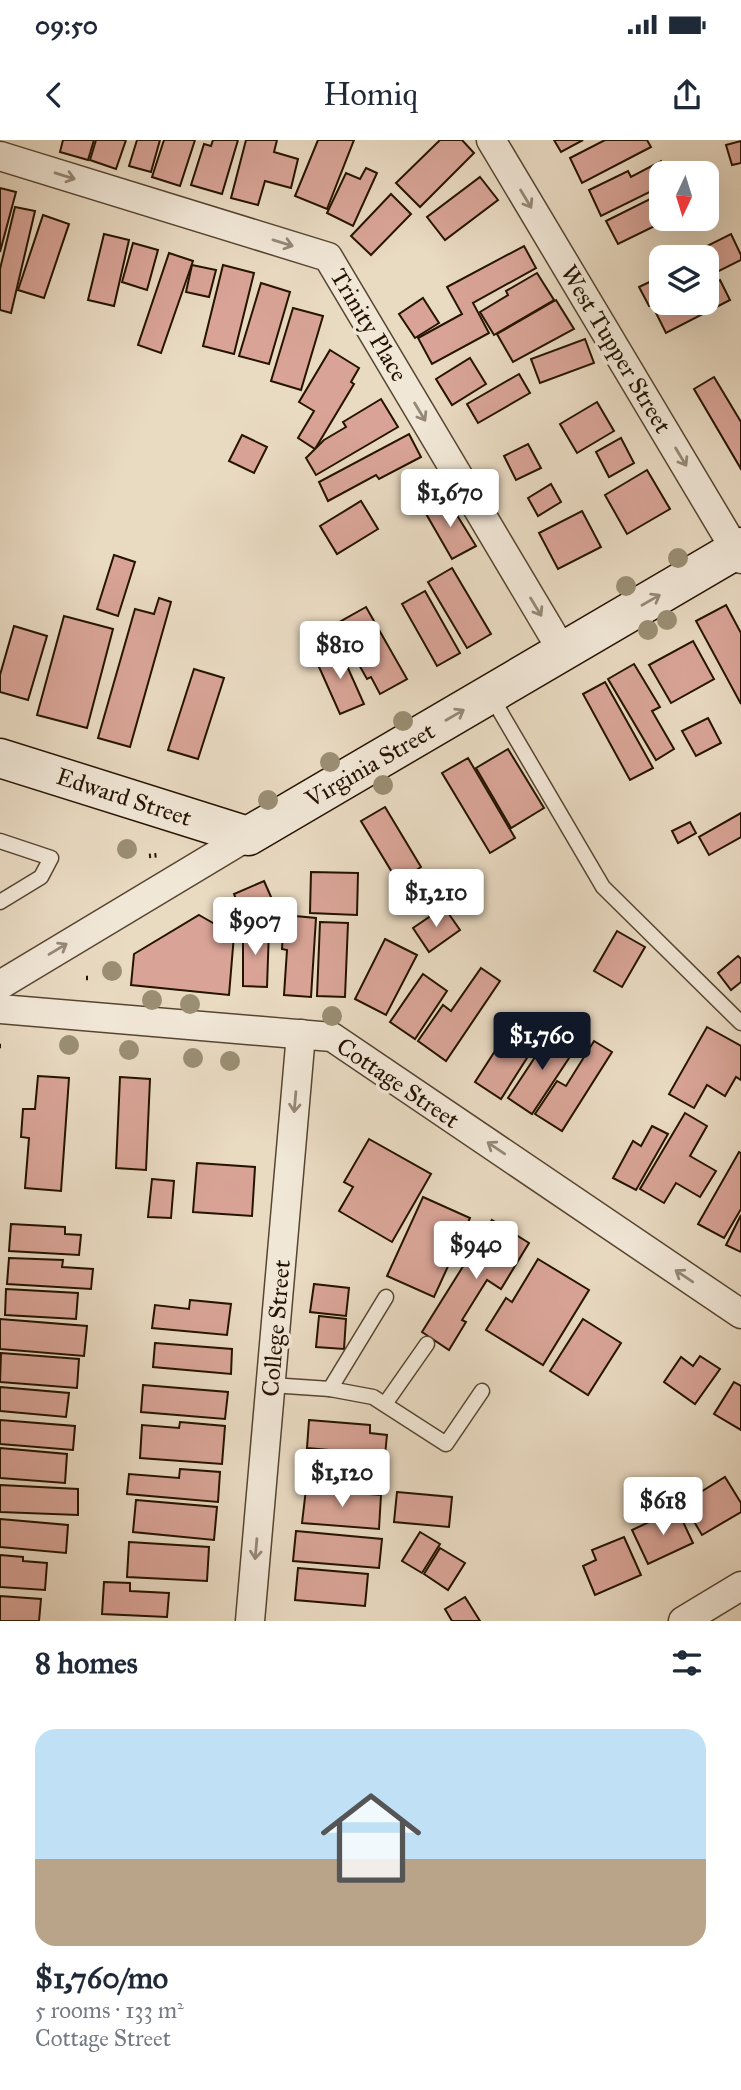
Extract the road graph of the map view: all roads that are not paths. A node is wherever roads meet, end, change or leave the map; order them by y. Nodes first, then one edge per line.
1 (491, 140) edge
2 (0, 156) edge
3 (739, 552) edge
4 (563, 652) junction
5 (490, 695) junction
6 (0, 758) edge
7 (248, 836) junction
8 (0, 841) edge
9 (0, 902) edge
10 (0, 985) edge
11 (0, 1009) edge
12 (741, 1023) edge
13 (301, 1034) junction
14 (386, 1297) dead end
15 (741, 1314) edge
16 (427, 1344) dead end
17 (271, 1385) junction
18 (330, 1389) junction
19 (482, 1391) dead end
20 (385, 1404) junction
21 (741, 1586) edge
22 (250, 1621) edge
23 (683, 1621) edge

1 -> 3 street, West Tupper Street
2 -> 4 street, Trinity Place
4 -> 3 main road, Virginia Street
4 - 5 main road, Virginia Street
7 -> 5 main road, Virginia Street
5 - 12 lane
6 - 7 main road, Edward Street
10 -> 7 street, Virginia Street
8 - 9 lane
11 - 13 street, Cottage Street
15 -> 13 street, Cottage Street
13 -> 17 street, College Street
14 - 18 lane
16 - 20 lane
17 - 18 lane
17 -> 22 street, College Street
18 - 20 lane
19 - 20 lane
21 - 23 street

